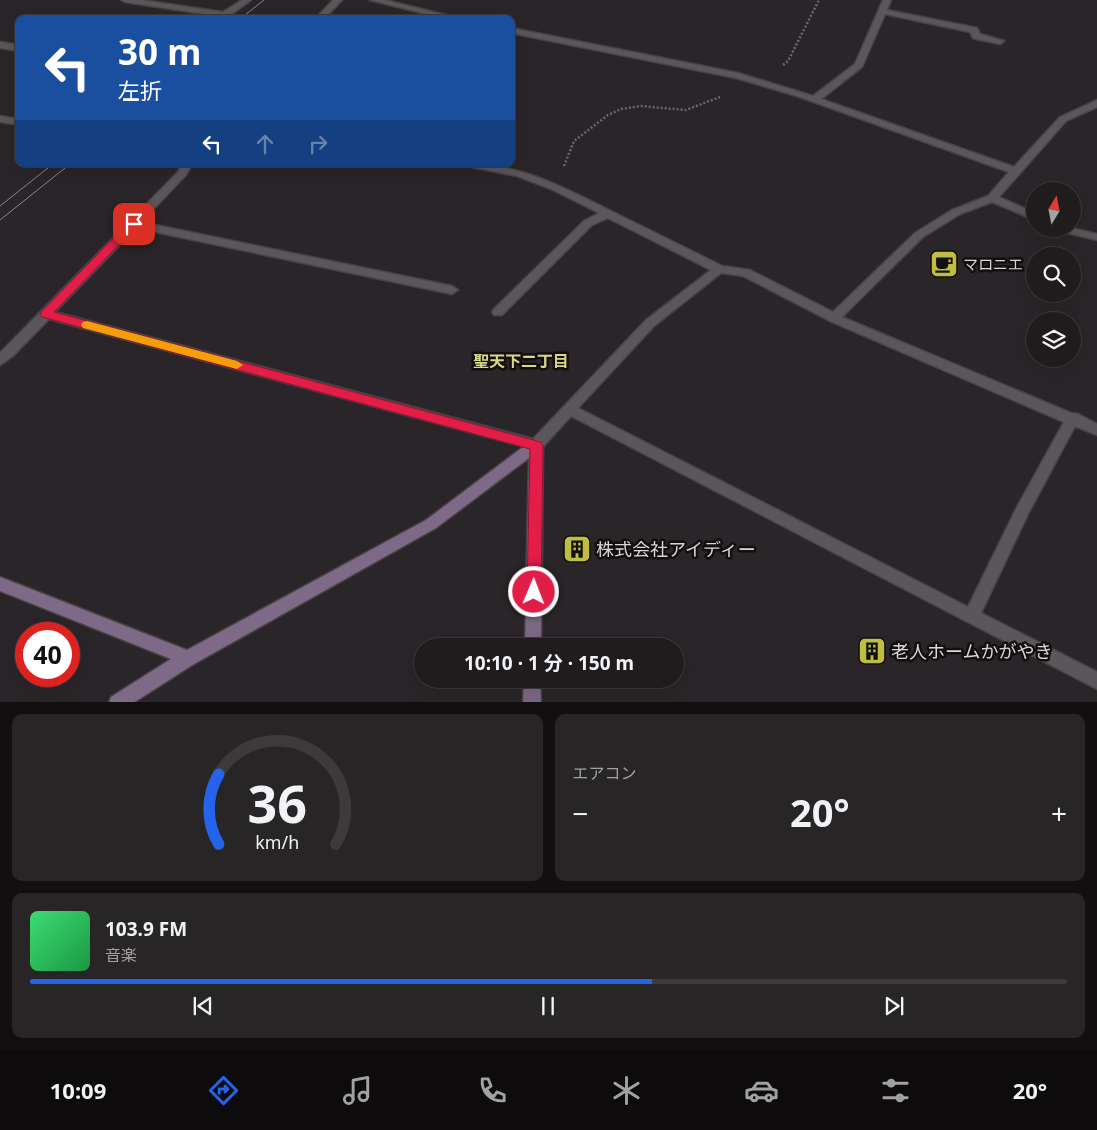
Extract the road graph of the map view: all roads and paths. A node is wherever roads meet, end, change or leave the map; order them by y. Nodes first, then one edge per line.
1 (125, 0) edge
2 (247, 0) edge
3 (338, 0) edge
4 (374, 0) edge
5 (819, 0) edge
6 (887, 0) edge
7 (882, 11) junction
8 (211, 15) edge
9 (225, 15) edge
10 (323, 15) edge
11 (440, 15) edge
12 (515, 31) edge
13 (1000, 41) dead end
14 (0, 45) edge
15 (15, 47) edge
16 (758, 82) junction
17 (814, 99) junction
18 (1097, 103) edge
19 (0, 119) edge
20 (15, 121) edge
21 (185, 167) edge
22 (488, 167) edge
23 (1015, 171) junction
24 (555, 187) junction
25 (992, 198) junction
26 (1026, 212) edge
27 (607, 214) junction
28 (134, 224) junction
29 (1081, 233) edge
30 (1097, 237) edge
31 (719, 269) junction
32 (452, 290) dead end
33 (498, 312) dead end
34 (46, 314) junction
35 (834, 318) junction
36 (0, 360) edge
37 (570, 410) junction
38 (1072, 418) junction
39 (1097, 430) edge
40 (536, 445) junction
41 (0, 584) edge
42 (972, 615) junction
43 (533, 638) edge
44 (188, 658) junction
45 (1097, 681) edge
46 (532, 688) edge
47 (117, 702) edge
48 (532, 702) edge

1 - 8 street
2 - 9 street
3 - 10 street
4 - 11 street
5 - 16 path
6 - 7 street
7 - 13 street
7 - 17 street
12 - 16 street
14 - 15 street
16 - 17 street
16 - 24 path
17 - 23 street
18 - 23 street
19 - 20 street
21 - 28 street
22 - 24 street
23 - 25 street
24 - 27 street
25 - 26 street
25 - 35 street
27 - 31 street
27 - 33 street
28 - 32 street
28 - 34 street
29 - 30 street
31 - 35 street
31 - 37 street
34 - 36 street
34 - 40 street
35 - 38 street
37 - 40 street
37 - 42 street
38 - 39 street
38 - 42 street
40 - 43 street
40 - 44 street
41 - 44 street
42 - 45 street
44 - 47 street
46 - 48 street

